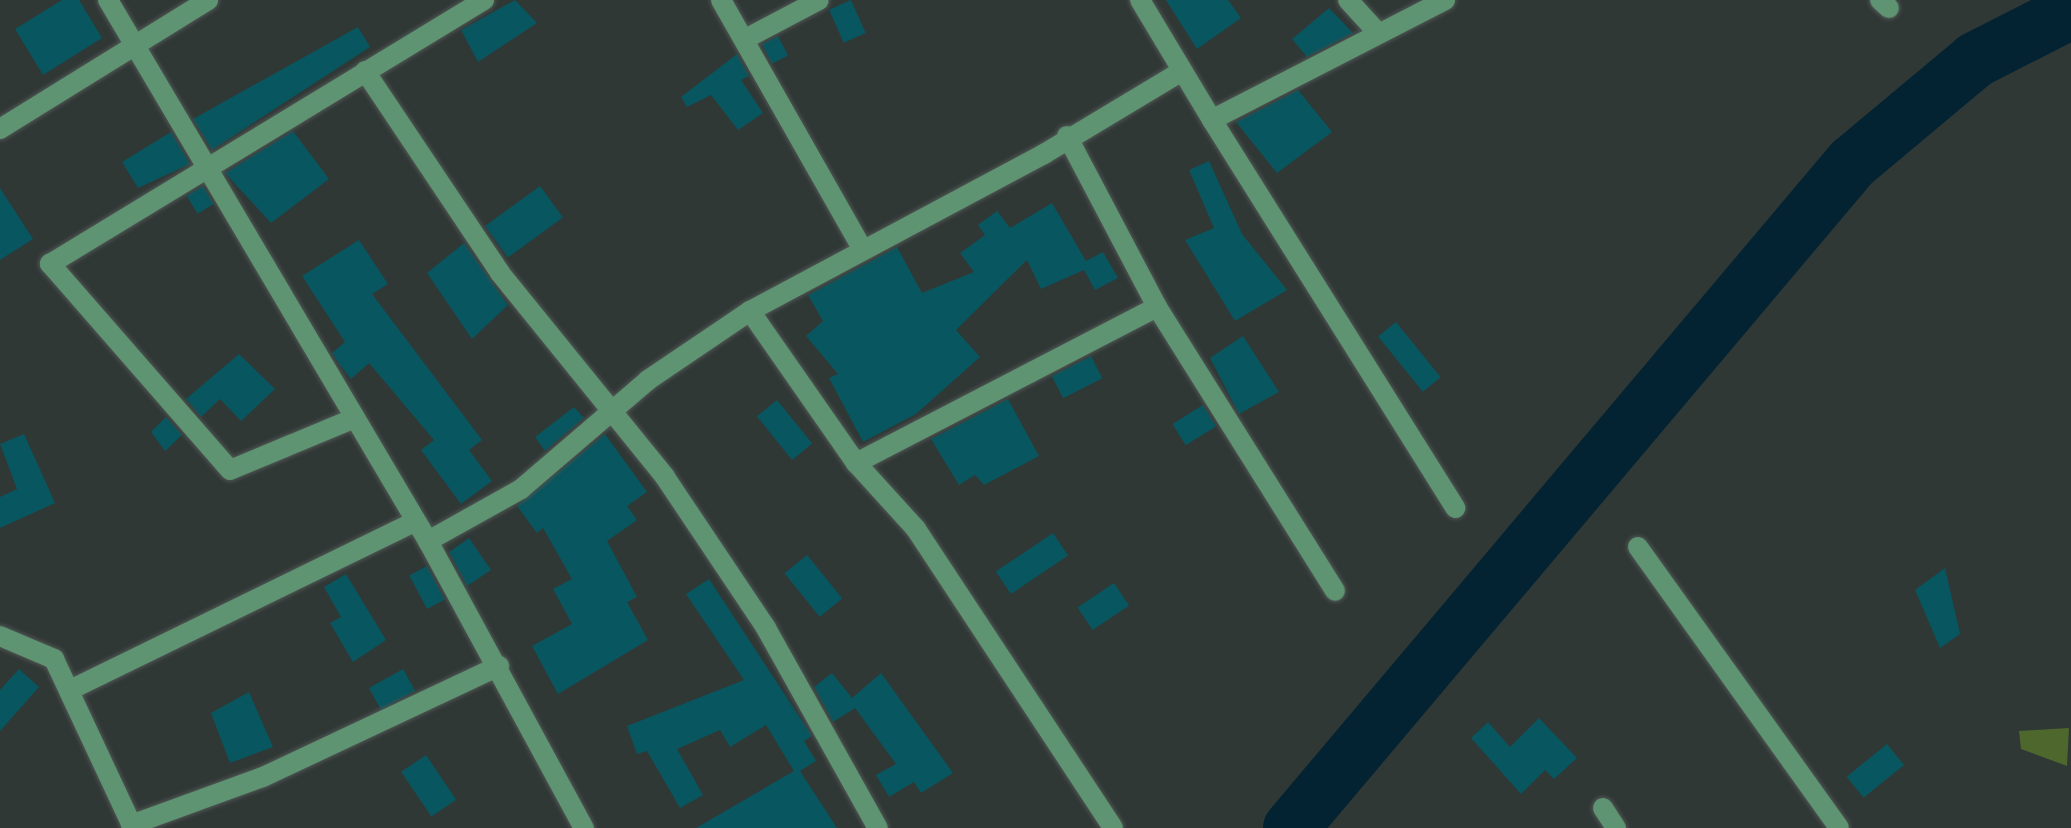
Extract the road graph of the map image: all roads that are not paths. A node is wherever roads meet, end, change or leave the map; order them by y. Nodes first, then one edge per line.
1 (108, 0) edge
2 (208, 0) edge
3 (484, 0) edge
4 (721, 0) edge
5 (819, 0) edge
6 (1140, 0) edge
7 (1348, 0) edge
8 (1445, 0) edge
9 (1378, 33) junction
10 (747, 38) junction
11 (135, 48) junction
12 (365, 71) junction
13 (1182, 71) junction
14 (1212, 120) junction
15 (2, 122) edge
16 (1067, 136) junction
17 (202, 165) junction
18 (861, 246) junction
19 (1157, 307) junction
20 (750, 311) junction
21 (613, 412) junction
22 (355, 418) junction
23 (856, 463) junction
24 (1455, 508) dead end
25 (415, 522) junction
26 (428, 541) junction
27 (1638, 547) dead end
28 (1335, 591) dead end
29 (0, 636) edge
30 (499, 666) junction
31 (72, 689) junction
32 (1603, 808) dead end
33 (132, 827) edge
34 (584, 828) edge
35 (878, 828) edge
36 (1113, 828) edge
37 (1616, 828) edge
38 (1839, 828) edge

1 - 11 street
2 - 11 street
3 - 12 street
4 - 10 street
5 - 10 street
6 - 13 street
7 - 9 street
8 - 9 street
9 - 14 street
10 - 18 street
11 - 15 street
11 - 17 street
12 - 17 street
12 - 21 street
13 - 14 street
13 - 16 street
14 - 24 street
16 - 18 street
16 - 19 street
17 - 22 street
17 - 22 street
18 - 20 street
19 - 23 street
19 - 28 street
20 - 21 street
20 - 23 street
21 - 26 street
21 - 35 street
22 - 25 street
23 - 36 street
25 - 26 street
25 - 31 street
26 - 30 street
27 - 38 street
29 - 31 street
30 - 33 street
30 - 34 street
31 - 33 street
32 - 37 street

